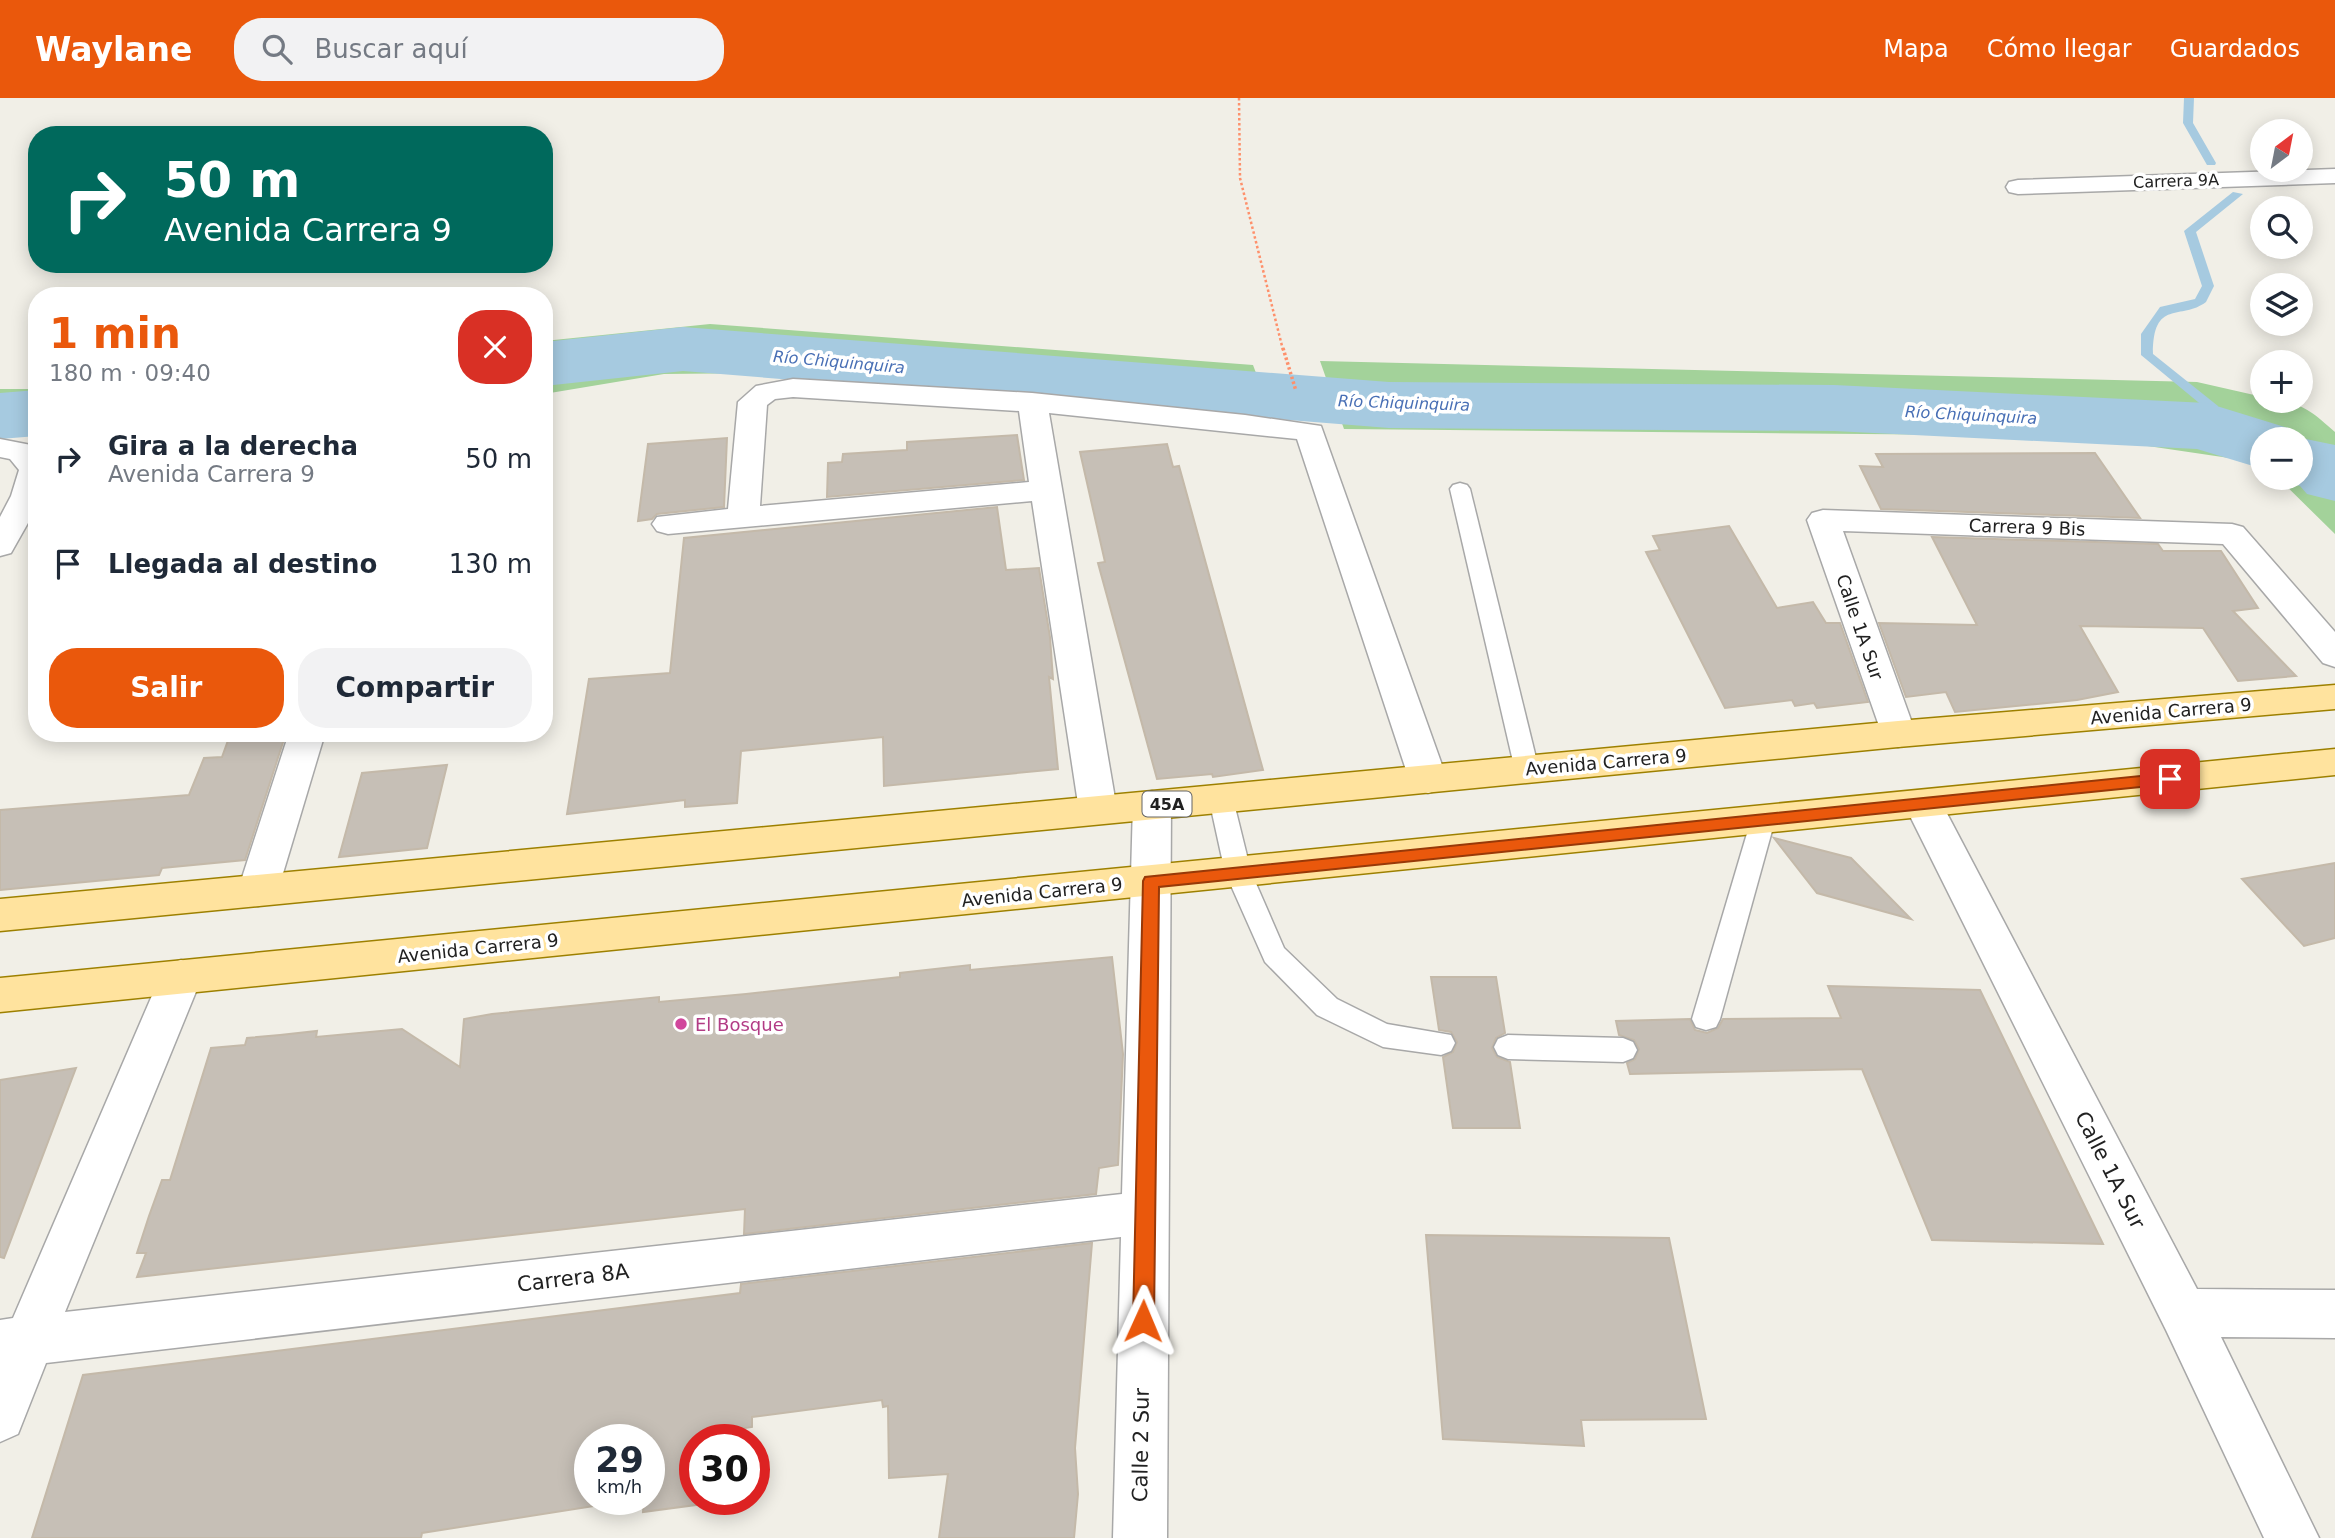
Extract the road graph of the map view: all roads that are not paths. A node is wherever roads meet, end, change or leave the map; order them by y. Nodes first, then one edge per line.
1 (2335, 176) edge
2 (2018, 187) dead end
3 (1032, 402) junction
4 (0, 449) edge
5 (28, 461) edge
6 (1460, 489) dead end
7 (1045, 490) junction
8 (28, 493) edge
9 (743, 516) junction
10 (1823, 520) joint
11 (668, 524) dead end
12 (7, 535) edge
13 (2335, 655) edge
14 (2335, 697) edge
15 (1898, 734) junction
16 (304, 742) edge
17 (2335, 762) edge
18 (1527, 770) junction
19 (1428, 779) junction
20 (1221, 799) junction
21 (1923, 804) junction
22 (1152, 805) junction
23 (1098, 810) junction
24 (1763, 820) junction
25 (1238, 872) junction
26 (1151, 881) junction
27 (258, 890) junction
28 (0, 915) edge
29 (181, 977) junction
30 (0, 995) edge
31 (1706, 1019) dead end
32 (1441, 1043) dead end
33 (1507, 1047) dead end
34 (1623, 1050) dead end
35 (1145, 1213) junction
36 (2183, 1313) junction
37 (2335, 1314) edge
38 (15, 1342) edge
39 (0, 1416) edge
40 (1139, 1538) edge
41 (2292, 1538) edge

1 - 2 street, Carrera 9A
3 - 7 street
3 - 9 street
3 - 19 street
4 - 5 street
6 - 18 lane
7 - 9 street
7 - 23 street
8 - 12 street
9 - 11 street
10 - 13 street, Carrera 9 Bis
10 - 15 street, Calle 1A Sur
14 - 15 main road, Avenida Carrera 9 / 45A
15 - 18 main road, Avenida Carrera 9 / 45A
16 - 27 street
17 - 21 main road, Avenida Carrera 9
18 - 19 main road, Avenida Carrera 9 / 45A
19 - 20 main road, Avenida Carrera 9 / 45A
20 - 22 main road, Avenida Carrera 9 / 45A
20 - 25 lane
21 - 24 main road, Avenida Carrera 9
21 - 36 street, Calle 1A Sur
22 - 23 main road, Avenida Carrera 9 / 45A
22 - 26 street, Calle 2 Sur
23 - 27 main road, Avenida Carrera 9 / 45A
24 - 25 main road, Avenida Carrera 9
24 - 31 lane
25 - 26 main road, Avenida Carrera 9
25 - 32 lane
26 - 29 main road, Avenida Carrera 9
26 - 35 street, Calle 2 Sur
27 - 28 main road, Avenida Carrera 9 / 45A
29 - 30 main road, Avenida Carrera 9
29 - 38 street
33 - 34 lane
35 - 38 street, Carrera 8A
35 - 40 street, Calle 2 Sur
36 - 37 street
36 - 41 street, Calle 1A Sur
38 - 39 street

